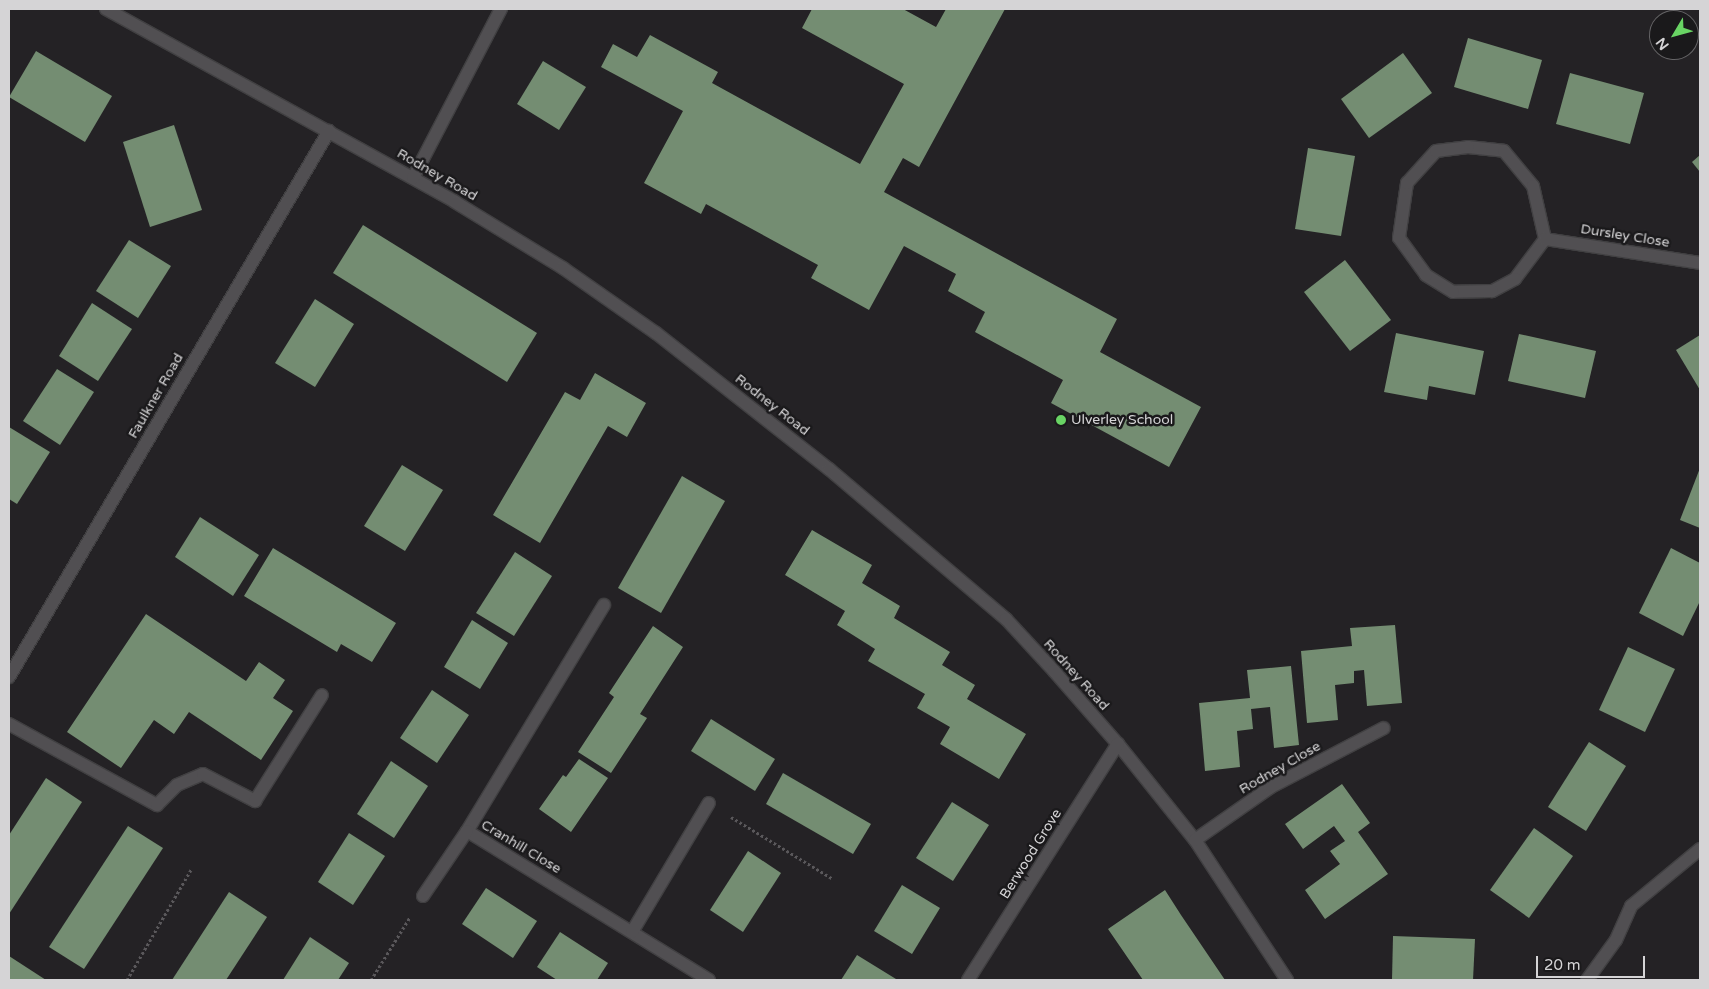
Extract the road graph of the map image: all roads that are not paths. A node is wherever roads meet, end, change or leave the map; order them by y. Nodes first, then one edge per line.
1 (106, 9) edge
2 (501, 9) edge
3 (330, 131) junction
4 (413, 178) junction
5 (1545, 239) junction
6 (1700, 263) edge
7 (604, 605) dead end
8 (9, 676) edge
9 (322, 695) dead end
10 (9, 724) edge
11 (1384, 728) dead end
12 (1118, 744) junction
13 (709, 803) road end
14 (466, 831) junction
15 (1195, 840) junction
16 (1700, 848) edge
17 (423, 896) road end
18 (632, 932) junction
19 (709, 980) edge
20 (968, 980) edge
21 (1287, 980) edge
22 (1587, 980) edge

1 - 3 street, Rodney Road
2 - 4 street
3 - 4 street, Rodney Road
3 - 8 street, Faulkner Road
4 - 12 street, Rodney Road
5 - 5 street
5 - 6 street, Dursley Close
7 - 14 street, Cranhill Close
9 - 10 street
11 - 15 street, Rodney Close
12 - 15 street, Rodney Road
12 - 20 street, Berwood Grove
13 - 18 street
14 - 17 street
14 - 18 street, Cranhill Close
15 - 21 street, Rodney Road
16 - 22 street
18 - 19 street, Cranhill Close

